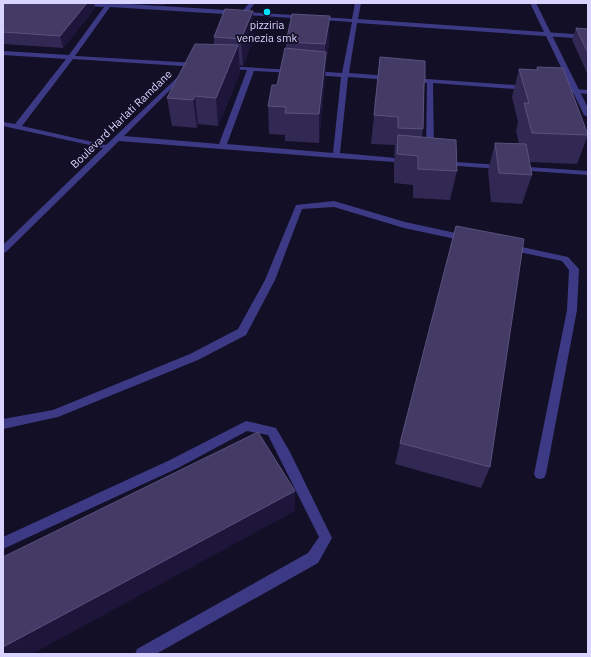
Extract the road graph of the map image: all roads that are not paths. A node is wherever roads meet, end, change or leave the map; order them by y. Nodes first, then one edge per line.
1 (65, 3) edge
2 (252, 3) edge
3 (358, 3) edge
4 (533, 3) edge
5 (109, 4) edge
6 (244, 13) junction
7 (354, 20) junction
8 (234, 23) edge
9 (548, 34) junction
10 (588, 37) edge
11 (3, 53) edge
12 (72, 57) junction
13 (195, 62) junction
14 (207, 66) edge
15 (222, 67) edge
16 (251, 69) junction
17 (298, 72) edge
18 (306, 73) edge
19 (345, 75) junction
20 (399, 79) edge
21 (407, 80) edge
22 (430, 81) junction
23 (538, 89) edge
24 (553, 90) edge
25 (576, 91) junction
26 (588, 92) edge
27 (588, 114) edge
28 (3, 124) edge
29 (17, 127) junction
30 (116, 138) junction
31 (107, 147) junction
32 (222, 147) junction
33 (336, 156) junction
34 (415, 161) edge
35 (588, 173) edge
36 (473, 240) edge
37 (496, 245) edge
38 (3, 250) edge
39 (3, 424) edge
40 (540, 474) dead end
41 (3, 543) edge
42 (142, 654) edge

1 - 5 street
2 - 6 street
3 - 7 street
4 - 9 street
5 - 6 street
5 - 12 street
6 - 7 street
6 - 8 street
7 - 9 street
7 - 19 street
9 - 10 street
9 - 25 street
11 - 12 street
12 - 13 street
12 - 29 street
13 - 14 street
13 - 30 street, Boulevard Harlati Ramdane
15 - 16 street
16 - 17 street
16 - 32 street
18 - 19 street
19 - 20 street
19 - 33 street
21 - 22 street
22 - 23 street
22 - 35 street
24 - 25 street
25 - 26 street
25 - 27 street
28 - 29 street
29 - 31 street
30 - 31 street, Boulevard Harlati Ramdane
30 - 32 street
31 - 38 street, Boulevard Harlati Ramdane
32 - 33 street
33 - 34 street
36 - 39 street
37 - 40 street
41 - 42 street

